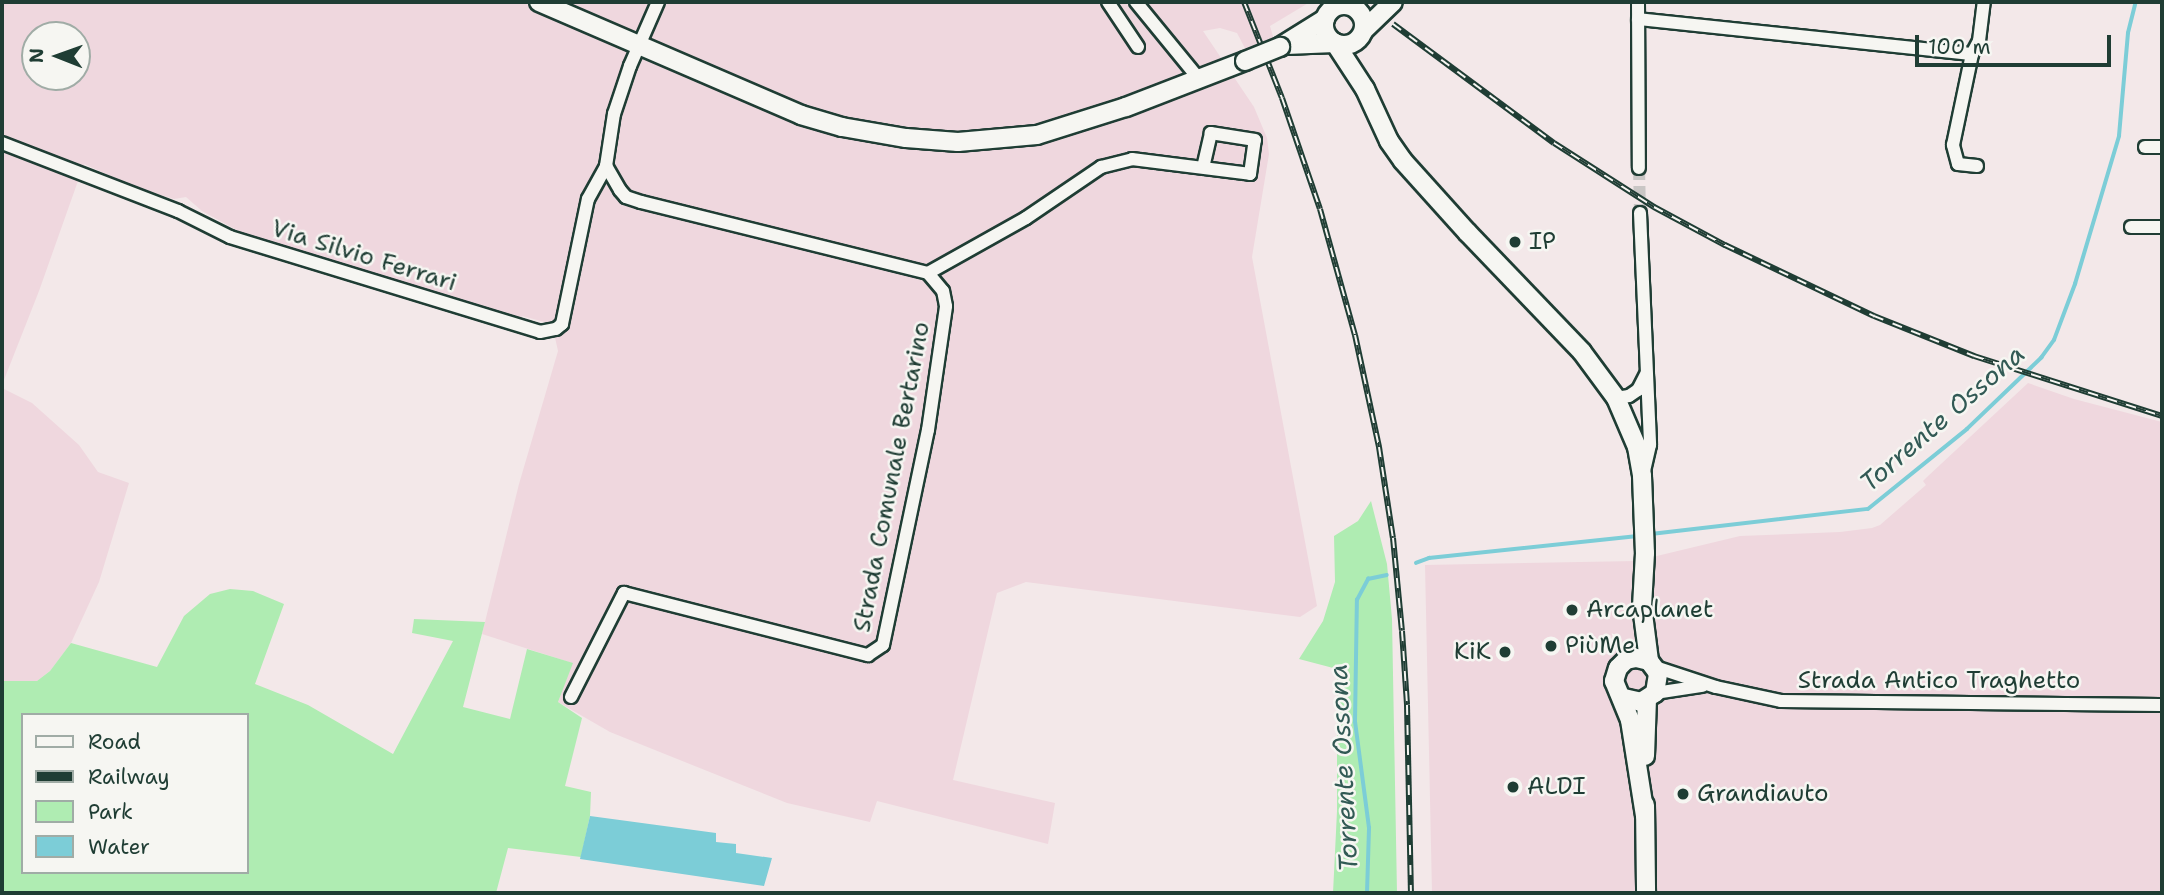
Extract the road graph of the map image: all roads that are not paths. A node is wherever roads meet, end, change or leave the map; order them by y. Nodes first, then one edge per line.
1 (539, 2) edge
2 (658, 2) edge
3 (1108, 2) edge
4 (1136, 2) edge
5 (1393, 2) edge
6 (1639, 2) edge
7 (1984, 2) edge
8 (1351, 4) edge
9 (1325, 19) junction
10 (1638, 19) junction
11 (1362, 35) junction
12 (1335, 43) junction
13 (639, 46) junction
14 (1282, 46) junction
15 (1138, 47) dead end
16 (1972, 54) junction
17 (1199, 79) junction
18 (1365, 89) junction
19 (2, 143) edge
20 (2146, 147) dead end
21 (2162, 147) edge
22 (607, 166) junction
23 (1977, 166) dead end
24 (1203, 167) junction
25 (1639, 168) tunnel mouth
26 (1640, 213) tunnel mouth
27 (2131, 227) dead end
28 (2162, 227) edge
29 (928, 273) junction
30 (1646, 374) junction
31 (1616, 398) junction
32 (1642, 476) junction
33 (1642, 606) junction
34 (1626, 660) junction
35 (1652, 664) junction
36 (1716, 687) junction
37 (1651, 696) junction
38 (571, 697) dead end
39 (1624, 698) junction
40 (2162, 705) edge
41 (1645, 816) junction
42 (1646, 893) edge

1 - 13 main road
2 - 13 street
3 - 15 street
4 - 17 street
5 - 11 main road
6 - 10 street
7 - 16 street
8 - 9 main road
8 - 11 main road
9 - 12 main road
9 - 14 main road
10 - 16 street
10 - 25 street
11 - 12 main road
11 - 18 main road
12 - 14 main road
12 - 18 main road
13 - 17 main road
13 - 22 street
14 - 17 main road, bridge
16 - 23 street
18 - 31 main road
19 - 22 street, Via Silvio Ferrari
20 - 21 street
22 - 29 street
24 - 24 street
24 - 29 street
26 - 30 street
27 - 28 street
29 - 38 street, Strada Comunale Bertarino
30 - 31 street
30 - 32 street
31 - 32 main road
32 - 33 main road
33 - 34 main road
33 - 35 main road
34 - 35 main road
34 - 39 main road
35 - 36 street, Strada Antico Traghetto
35 - 37 main road
36 - 37 street, Strada Antico Traghetto
36 - 40 street, Strada Antico Traghetto
37 - 39 main road
37 - 41 main road
39 - 41 main road
41 - 42 main road

